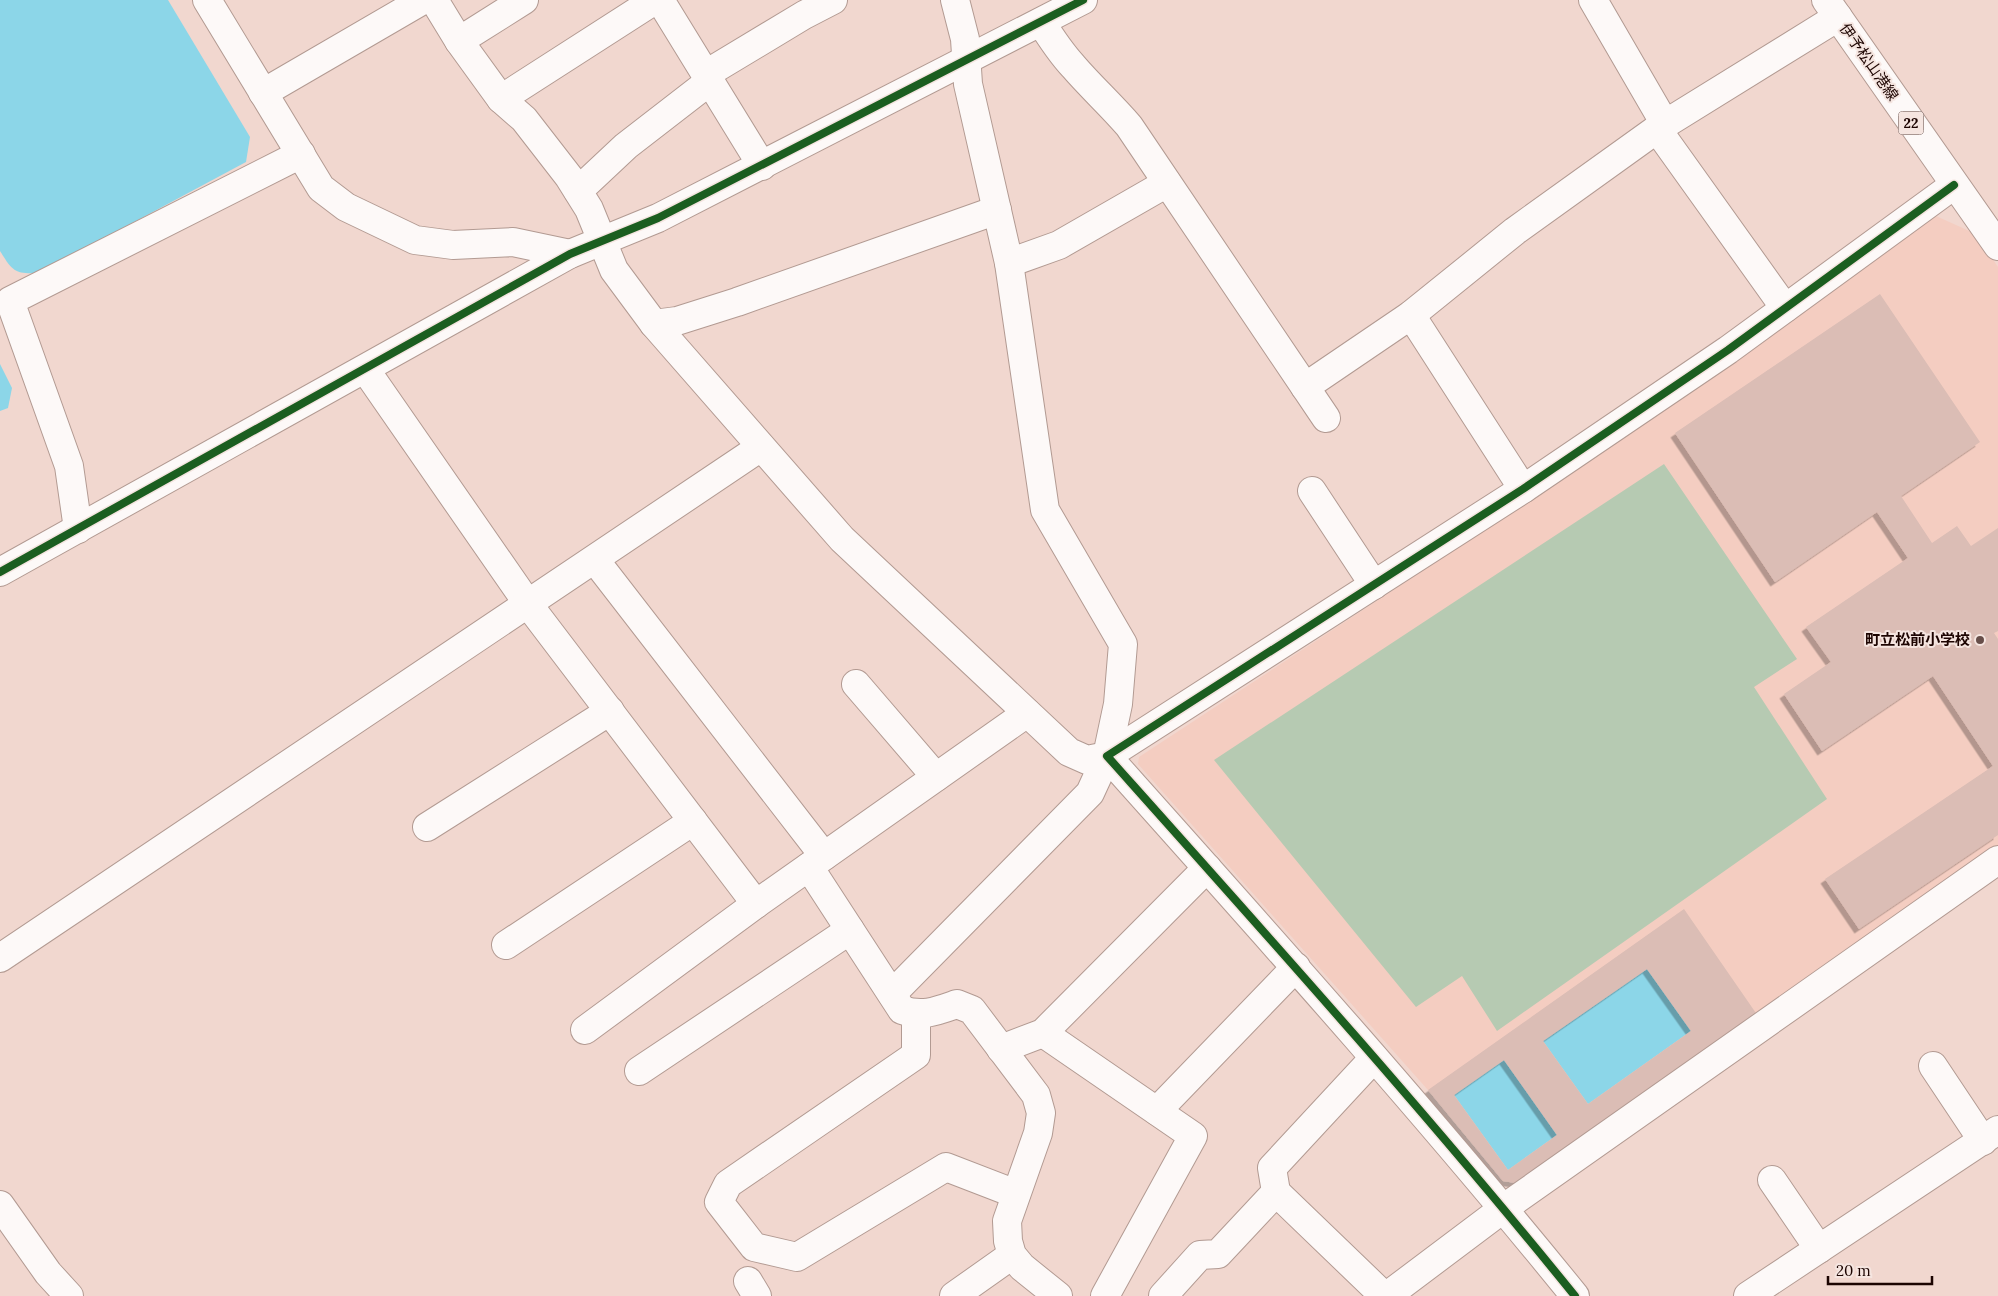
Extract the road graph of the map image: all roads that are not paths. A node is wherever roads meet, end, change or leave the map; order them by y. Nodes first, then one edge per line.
1 (207, 0) edge
2 (423, 0) edge
3 (434, 0) edge
4 (524, 0) edge
5 (655, 0) edge
6 (660, 0) edge
7 (833, 0) edge
8 (955, 0) edge
9 (1083, 0) edge
10 (1593, 0) edge
11 (1832, 9) edge
12 (1041, 22) junction
13 (459, 41) junction
14 (966, 61) junction
15 (708, 78) junction
16 (263, 93) junction
17 (501, 99) junction
18 (1661, 127) junction
19 (300, 154) junction
20 (762, 166) junction
21 (1167, 183) junction
22 (1954, 185) junction
23 (578, 191) junction
24 (997, 210) junction
25 (601, 241) junction
26 (1998, 246) edge
27 (570, 254) junction
28 (1008, 263) junction
29 (1785, 308) junction
30 (1411, 315) junction
31 (654, 324) junction
32 (365, 369) junction
33 (1305, 387) junction
34 (1326, 418) dead end
35 (761, 447) junction
36 (1523, 489) junction
37 (1312, 491) dead end
38 (78, 529) junction
39 (595, 560) junction
40 (0, 572) edge
41 (1374, 585) junction
42 (528, 604) junction
43 (856, 684) dead end
44 (610, 711) junction
45 (1027, 713) junction
46 (1107, 756) junction
47 (936, 777) junction
48 (693, 822) junction
49 (427, 827) dead end
50 (1998, 860) edge
51 (817, 861) junction
52 (1207, 868) junction
53 (756, 904) junction
54 (850, 930) junction
55 (506, 945) dead end
56 (0, 958) edge
57 (1296, 967) junction
58 (892, 994) junction
59 (916, 1014) junction
60 (585, 1030) dead end
61 (1043, 1032) junction
62 (1001, 1049) junction
63 (1374, 1058) junction
64 (1933, 1066) dead end
65 (639, 1071) dead end
66 (1157, 1111) junction
67 (1990, 1136) edge
68 (1772, 1180) dead end
69 (1276, 1192) junction
70 (1016, 1194) junction
71 (0, 1205) edge
72 (1504, 1208) junction
73 (1818, 1249) junction
74 (1012, 1255) junction
75 (69, 1296) edge
76 (954, 1296) edge
77 (1058, 1296) edge
78 (1106, 1296) edge
79 (1163, 1296) edge
80 (1386, 1296) edge
81 (1575, 1296) edge
82 (1748, 1296) edge

1 - 16 street
2 - 16 street
3 - 13 street
4 - 13 street
5 - 17 street
6 - 15 street
7 - 15 street
8 - 14 street
9 - 12 street
10 - 18 street
11 - 18 street
11 - 22 street, 伊予松山港線 / 22
12 - 14 street
12 - 21 street
13 - 17 street
14 - 20 street
14 - 24 street
15 - 20 street
15 - 23 street
16 - 19 street
17 - 23 street
18 - 29 street
18 - 30 street
19 - 27 street
19 - 38 street
20 - 25 street
21 - 28 street
21 - 33 street
22 - 26 street, 伊予松山港線 / 22
22 - 29 street
23 - 25 street
24 - 28 street
24 - 31 street
25 - 27 street
25 - 31 street
27 - 32 street
28 - 46 street
29 - 36 street
30 - 33 street
30 - 36 street
31 - 35 street
32 - 38 street
32 - 42 street
33 - 34 street
35 - 39 street
35 - 45 street
36 - 41 street
37 - 41 street
38 - 40 street
39 - 42 street
39 - 51 street
41 - 46 street
42 - 44 street
42 - 56 street
43 - 47 street
44 - 48 street
44 - 49 street
45 - 46 street
45 - 47 street
46 - 52 street
46 - 58 street
47 - 51 street
48 - 53 street
48 - 55 street
50 - 72 street
51 - 53 street
51 - 54 street
52 - 57 street
52 - 61 street
53 - 60 street
54 - 58 street
54 - 65 street
57 - 63 street
57 - 66 street
58 - 59 street
59 - 62 street
59 - 70 street
61 - 62 street
61 - 66 street
62 - 70 street
63 - 69 street
63 - 72 street
64 - 67 street
66 - 78 street
67 - 73 street
68 - 73 street
69 - 79 street
69 - 80 street
70 - 74 street
71 - 75 street
72 - 80 street
72 - 81 street
73 - 82 street
74 - 76 street
74 - 77 street

